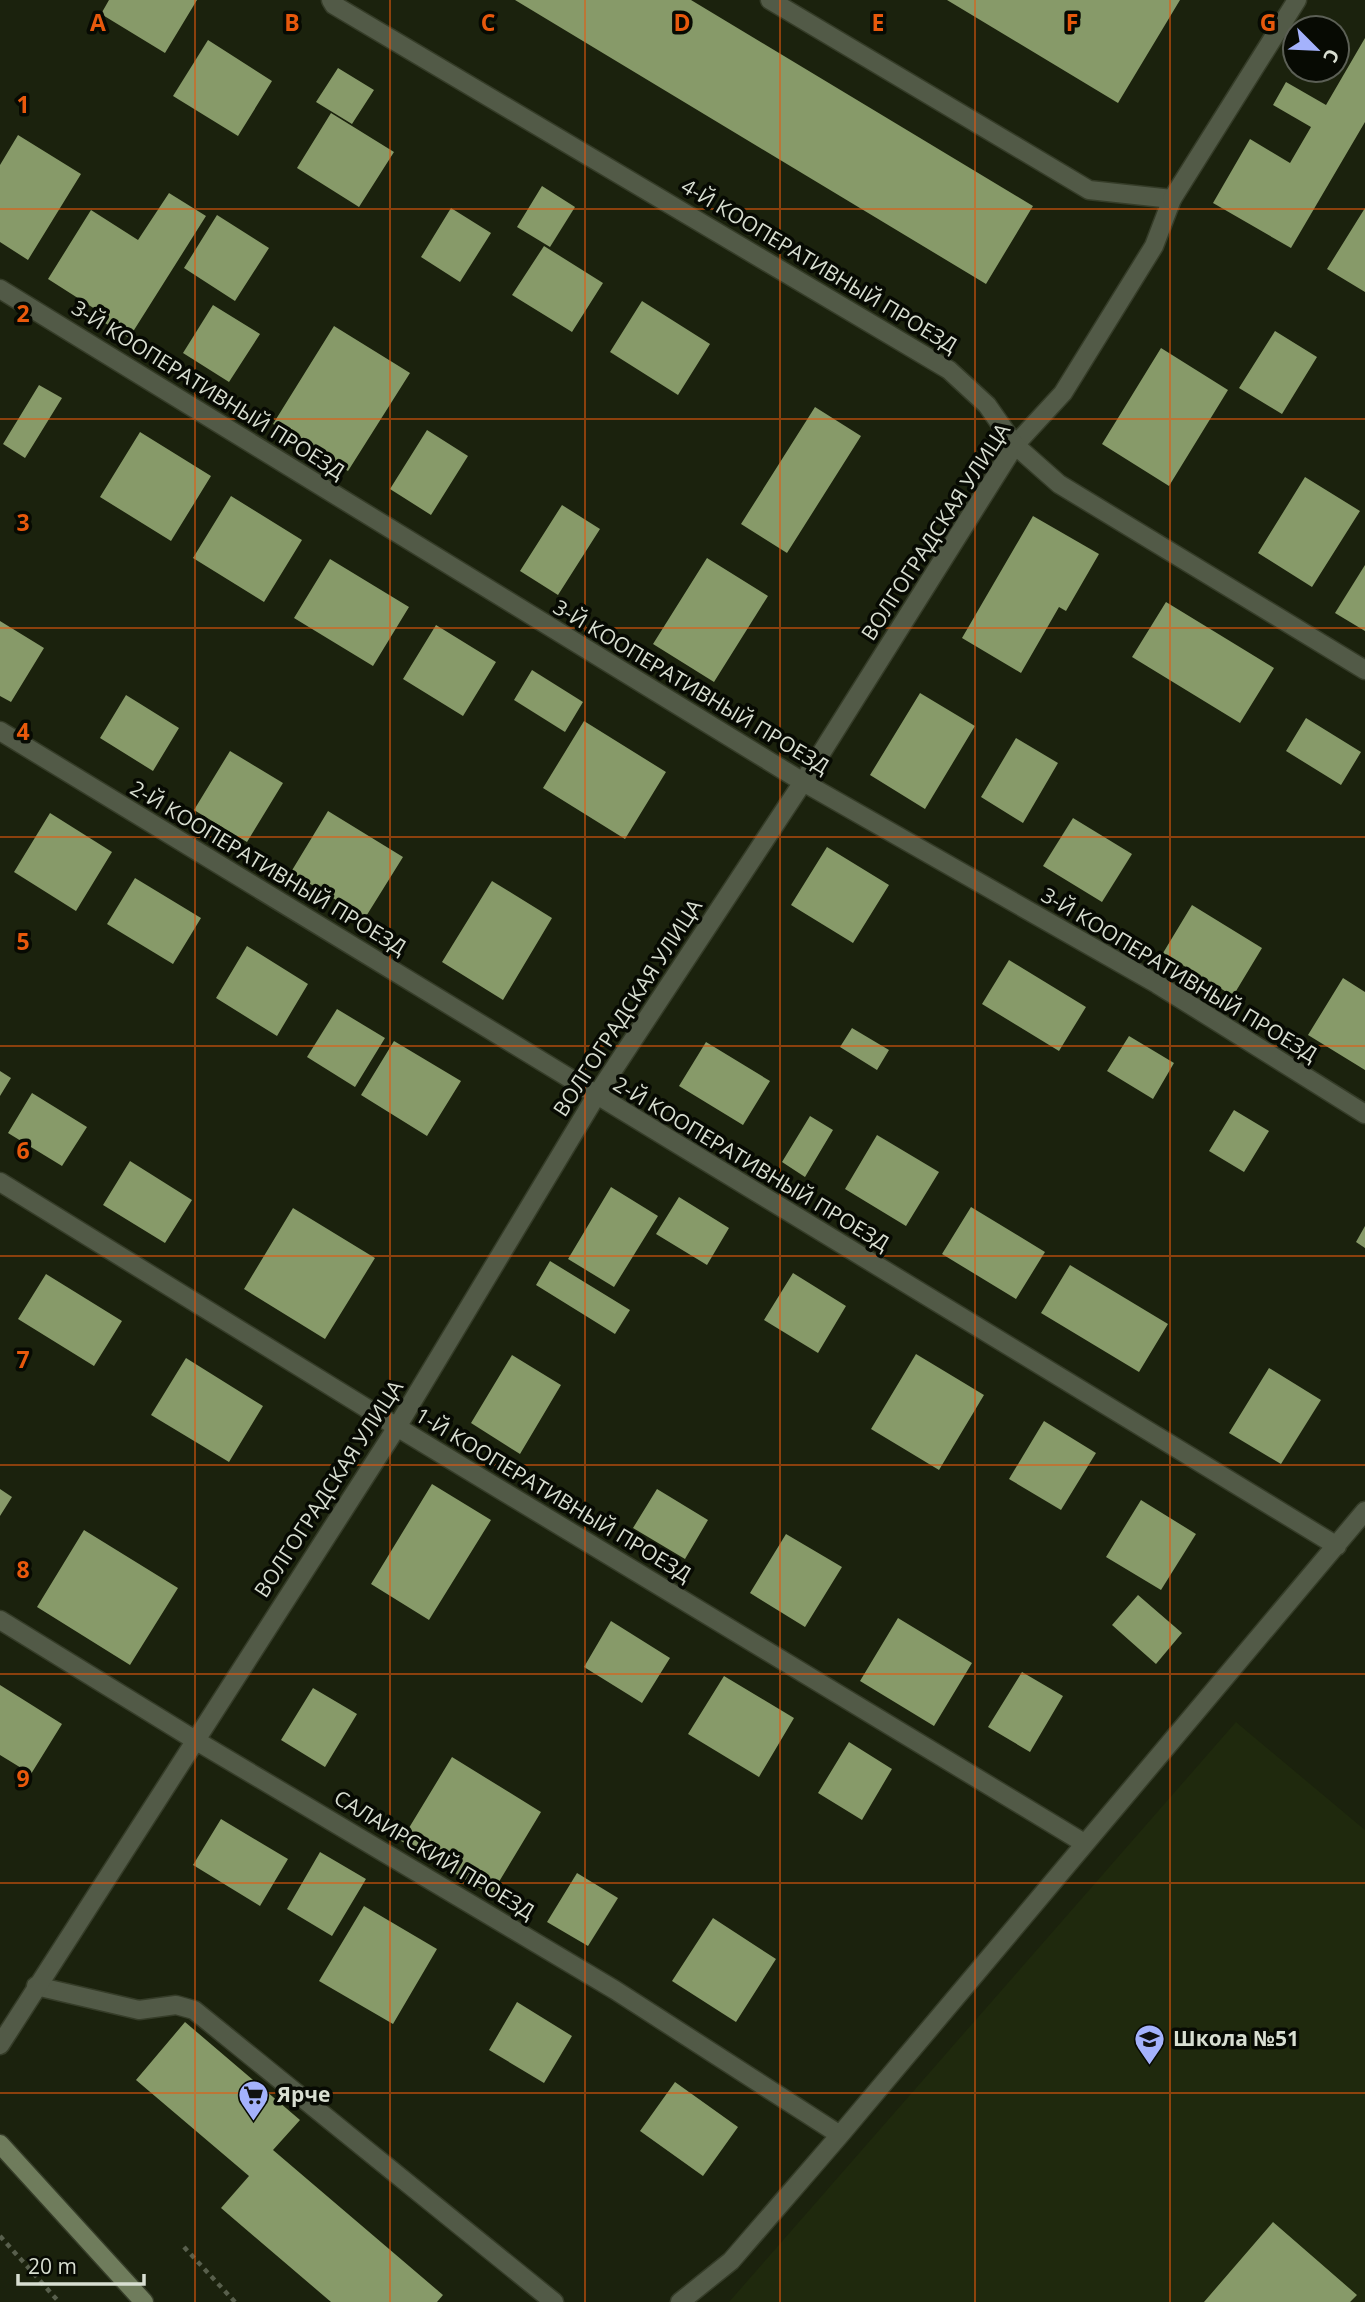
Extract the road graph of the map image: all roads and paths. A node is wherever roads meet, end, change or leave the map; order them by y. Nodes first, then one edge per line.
1 (331, 0) edge
2 (770, 0) edge
3 (1297, 0) edge
4 (1172, 199) junction
5 (0, 289) edge
6 (1015, 444) junction
7 (1365, 670) edge
8 (0, 731) edge
9 (803, 782) junction
10 (596, 1096) junction
11 (1365, 1114) edge
12 (0, 1182) edge
13 (397, 1427) junction
14 (1365, 1511) edge
15 (1337, 1546) junction
16 (0, 1620) edge
17 (195, 1740) junction
18 (1084, 1843) junction
19 (36, 1986) junction
20 (0, 2045) edge
21 (841, 2136) junction
22 (0, 2144) edge
23 (0, 2236) edge
24 (184, 2247) dead end
25 (59, 2302) edge
26 (144, 2302) edge
27 (235, 2302) edge
28 (554, 2302) edge
29 (680, 2302) edge

1 - 6 street, 4-Й КООПЕРАТИВНЫЙ ПРОЕЗД
2 - 4 street
3 - 4 street, ВОЛГОГРАДСКАЯ УЛИЦА
4 - 6 street, ВОЛГОГРАДСКАЯ УЛИЦА
5 - 9 street, 3-Й КООПЕРАТИВНЫЙ ПРОЕЗД
6 - 7 street, 4-Й КООПЕРАТИВНЫЙ ПРОЕЗД
6 - 9 street, ВОЛГОГРАДСКАЯ УЛИЦА
8 - 10 street, 2-Й КООПЕРАТИВНЫЙ ПРОЕЗД
9 - 10 street, ВОЛГОГРАДСКАЯ УЛИЦА
9 - 11 street, 3-Й КООПЕРАТИВНЫЙ ПРОЕЗД
10 - 13 street, ВОЛГОГРАДСКАЯ УЛИЦА
10 - 15 street, 2-Й КООПЕРАТИВНЫЙ ПРОЕЗД
12 - 13 street, 1-Й КООПЕРАТИВНЫЙ ПРОЕЗД
13 - 17 street, ВОЛГОГРАДСКАЯ УЛИЦА
13 - 18 street, 1-Й КООПЕРАТИВНЫЙ ПРОЕЗД
14 - 15 street
15 - 18 street
16 - 17 street, САЛАИРСКИЙ ПРОЕЗД
17 - 19 street, ВОЛГОГРАДСКАЯ УЛИЦА
17 - 21 street, САЛАИРСКИЙ ПРОЕЗД
18 - 21 street
19 - 20 street, ВОЛГОГРАДСКАЯ УЛИЦА
19 - 28 street
21 - 29 street
22 - 26 street
23 - 25 path
24 - 27 path

